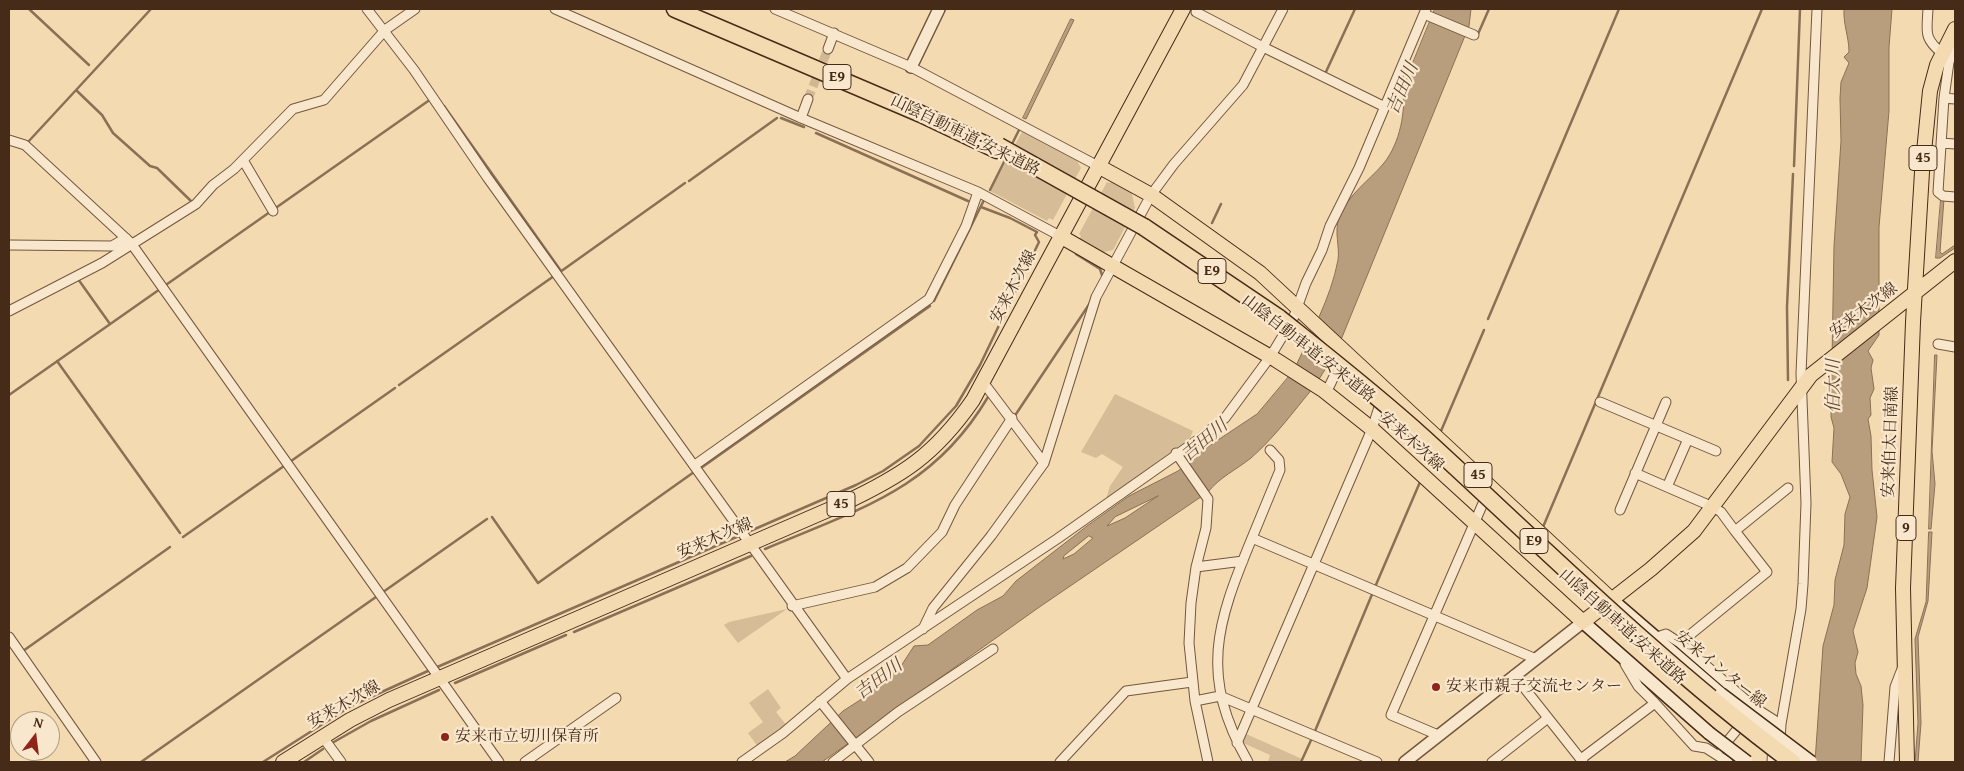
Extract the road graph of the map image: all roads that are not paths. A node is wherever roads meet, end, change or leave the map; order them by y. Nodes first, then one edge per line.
1 (367, 9) edge
2 (415, 9) edge
3 (555, 9) edge
4 (675, 9) edge
5 (688, 9) edge
6 (775, 9) edge
7 (939, 9) edge
8 (1283, 9) edge
9 (1816, 9) edge
10 (1928, 9) edge
11 (1189, 11) edge
12 (1425, 12) edge
13 (385, 30) junction
14 (834, 34) junction
15 (1473, 34) dead end
16 (1954, 40) edge
17 (1263, 47) junction
18 (828, 49) tunnel mouth
19 (1942, 53) junction
20 (911, 67) junction
21 (1944, 98) junction
22 (808, 99) tunnel mouth
23 (1955, 99) edge
24 (1385, 107) junction
25 (801, 118) junction
26 (9, 140) edge
27 (1941, 143) junction
28 (1955, 144) edge
29 (998, 148) junction
30 (243, 160) junction
31 (1098, 166) junction
32 (978, 192) junction
33 (1151, 195) junction
34 (1955, 197) edge
35 (273, 211) dead end
36 (1060, 236) junction
37 (129, 241) junction
38 (9, 245) edge
39 (1955, 261) edge
40 (1112, 266) junction
41 (1916, 293) junction
42 (1299, 309) junction
43 (9, 311) edge
44 (1277, 320) junction
45 (1938, 344) dead end
46 (1955, 347) edge
47 (1345, 352) junction
48 (1273, 358) junction
49 (1806, 380) junction
50 (983, 382) junction
51 (1385, 390) junction
52 (1324, 392) junction
53 (1600, 402) dead end
54 (1666, 402) dead end
55 (1012, 418) junction
56 (1656, 425) junction
57 (1372, 429) junction
58 (1688, 439) junction
59 (1270, 450) dead end
60 (1716, 451) dead end
61 (1177, 454) junction
62 (1044, 463) junction
63 (695, 465) junction
64 (1635, 473) junction
65 (1490, 485) junction
66 (1667, 487) junction
67 (1788, 488) dead end
68 (1713, 507) junction
69 (1620, 510) dead end
70 (1475, 523) junction
71 (1735, 531) junction
72 (1252, 538) junction
73 (749, 544) junction
74 (1243, 561) junction
75 (1314, 564) junction
76 (1196, 567) junction
77 (1612, 600) junction
78 (792, 606) junction
79 (1434, 614) junction
80 (1583, 622) junction
81 (923, 629) junction
82 (9, 637) edge
83 (1654, 638) junction
84 (1680, 643) junction
85 (993, 649) dead end
86 (1536, 660) junction
87 (1626, 660) junction
88 (1904, 663) junction
89 (1514, 675) junction
90 (439, 678) junction
91 (847, 679) junction
92 (1192, 682) junction
93 (1220, 696) junction
94 (616, 698) dead end
95 (1195, 701) junction
96 (822, 702) junction
97 (1654, 703) junction
98 (1755, 708) junction
99 (1253, 709) junction
100 (1548, 718) junction
101 (1777, 722) junction
102 (1438, 735) junction
103 (322, 736) junction
104 (1237, 743) junction
105 (854, 745) junction
106 (1718, 754) junction
107 (1410, 761) edge
108 (1582, 761) edge
109 (96, 762) edge
110 (283, 762) edge
111 (341, 762) edge
112 (499, 762) edge
113 (525, 762) edge
114 (742, 762) edge
115 (833, 762) edge
116 (869, 762) edge
117 (1060, 762) edge
118 (1208, 762) edge
119 (1248, 762) edge
120 (1378, 762) edge
121 (1492, 762) edge
122 (1728, 762) edge
123 (1747, 762) edge
124 (1772, 762) edge
125 (1779, 762) edge
126 (1785, 762) edge
127 (1792, 762) edge
128 (1811, 762) edge
129 (1889, 762) edge
130 (1907, 762) edge

1 - 13 street
2 - 13 street
3 - 25 street
4 - 29 highway, 山陰自動車道;安来道路 / E9
5 - 29 highway, 山陰自動車道;安来道路 / E9
6 - 14 street
7 - 20 street
8 - 17 street
9 - 49 street
10 - 19 street
11 - 17 street
11 - 31 main road, 安来木次線 / 45
12 - 15 street
12 - 24 street
13 - 30 street
13 - 63 street
14 - 18 street
14 - 20 street
16 - 19 main road, 安来木次線 / 45
16 - 21 street
17 - 24 street
17 - 33 street
19 - 41 main road, 安来木次線 / 45
20 - 31 street
21 - 23 street
21 - 27 street
22 - 25 street
24 - 42 street
25 - 32 street
26 - 37 street
27 - 28 street
27 - 34 street
29 - 44 highway, 山陰自動車道;安来道路 / E9, bridge
30 - 35 street
30 - 37 street
31 - 33 main road, 安来木次線 / 45
31 - 36 main road, 安来木次線 / 45
32 - 36 street
32 - 63 street
33 - 40 street
33 - 42 main road, 安来木次線 / 45
36 - 40 main road, 安来木次線 / 45
36 - 50 main road, 安来木次線 / 45
37 - 38 street
37 - 43 street
37 - 90 street
39 - 41 main road
40 - 48 main road, 安来木次線 / 45
40 - 62 street
41 - 49 main road, 安来木次線
41 - 88 main road, 安来伯太日南線 / 9
42 - 47 main road, 安来木次線 / 45
42 - 48 street
44 - 126 highway, 山陰自動車道;安来道路 / E9
44 - 127 highway, 山陰自動車道;安来道路 / E9, bridge
45 - 46 street
47 - 51 main road, 安来木次線 / 45
47 - 52 street
48 - 52 main road, 安来木次線 / 45
48 - 61 street
49 - 68 main road, 安来木次線
49 - 101 street
50 - 55 street
50 - 73 main road, 安来木次線 / 45
51 - 57 street
51 - 65 main road, 安来木次線 / 45
52 - 57 main road, 安来木次線 / 45
53 - 56 street
54 - 56 street
55 - 62 street
55 - 78 street
56 - 58 street
56 - 64 street
57 - 70 main road, 安来木次線 / 45
57 - 75 street
58 - 60 street
58 - 66 street
59 - 72 street
61 - 76 street
61 - 81 street
62 - 81 street
63 - 73 street
64 - 66 street
64 - 69 street
65 - 70 street
65 - 77 main road, 安来木次線 / 45
66 - 68 street
67 - 71 street
68 - 71 street
68 - 77 main road, 安来木次線
70 - 79 street
70 - 80 main road, 安来木次線 / 45
71 - 84 street
72 - 74 street
72 - 75 street
73 - 78 street
73 - 90 main road, 安来木次線 / 45
74 - 76 street
74 - 93 street
75 - 79 street
75 - 99 street
76 - 92 street
77 - 80 main road, 安来木次線
77 - 83 main road, 安来インター線
78 - 91 street
79 - 86 street
79 - 102 street
80 - 86 street
80 - 87 main road
81 - 91 street
82 - 109 street
83 - 84 street
83 - 128 main road, 安来インター線, bridge
84 - 98 street
85 - 105 street
86 - 89 street
87 - 97 street
87 - 123 main road, bridge
88 - 129 street
88 - 130 main road, 安来伯太日南線 / 9
89 - 100 street
89 - 102 street
90 - 103 main road, 安来木次線 / 45
90 - 112 street
91 - 96 street
92 - 95 street
92 - 117 street
93 - 95 street
93 - 99 street
93 - 104 street
94 - 113 street
95 - 118 street
96 - 105 street
96 - 114 street
97 - 106 street
97 - 108 street
98 - 101 street
98 - 106 street
99 - 104 street
99 - 120 street
100 - 108 street
100 - 121 street
101 - 124 street
101 - 125 street
102 - 107 street
103 - 110 main road, 安来木次線 / 45
103 - 111 street
104 - 119 street
105 - 115 street
105 - 116 street
106 - 122 street

